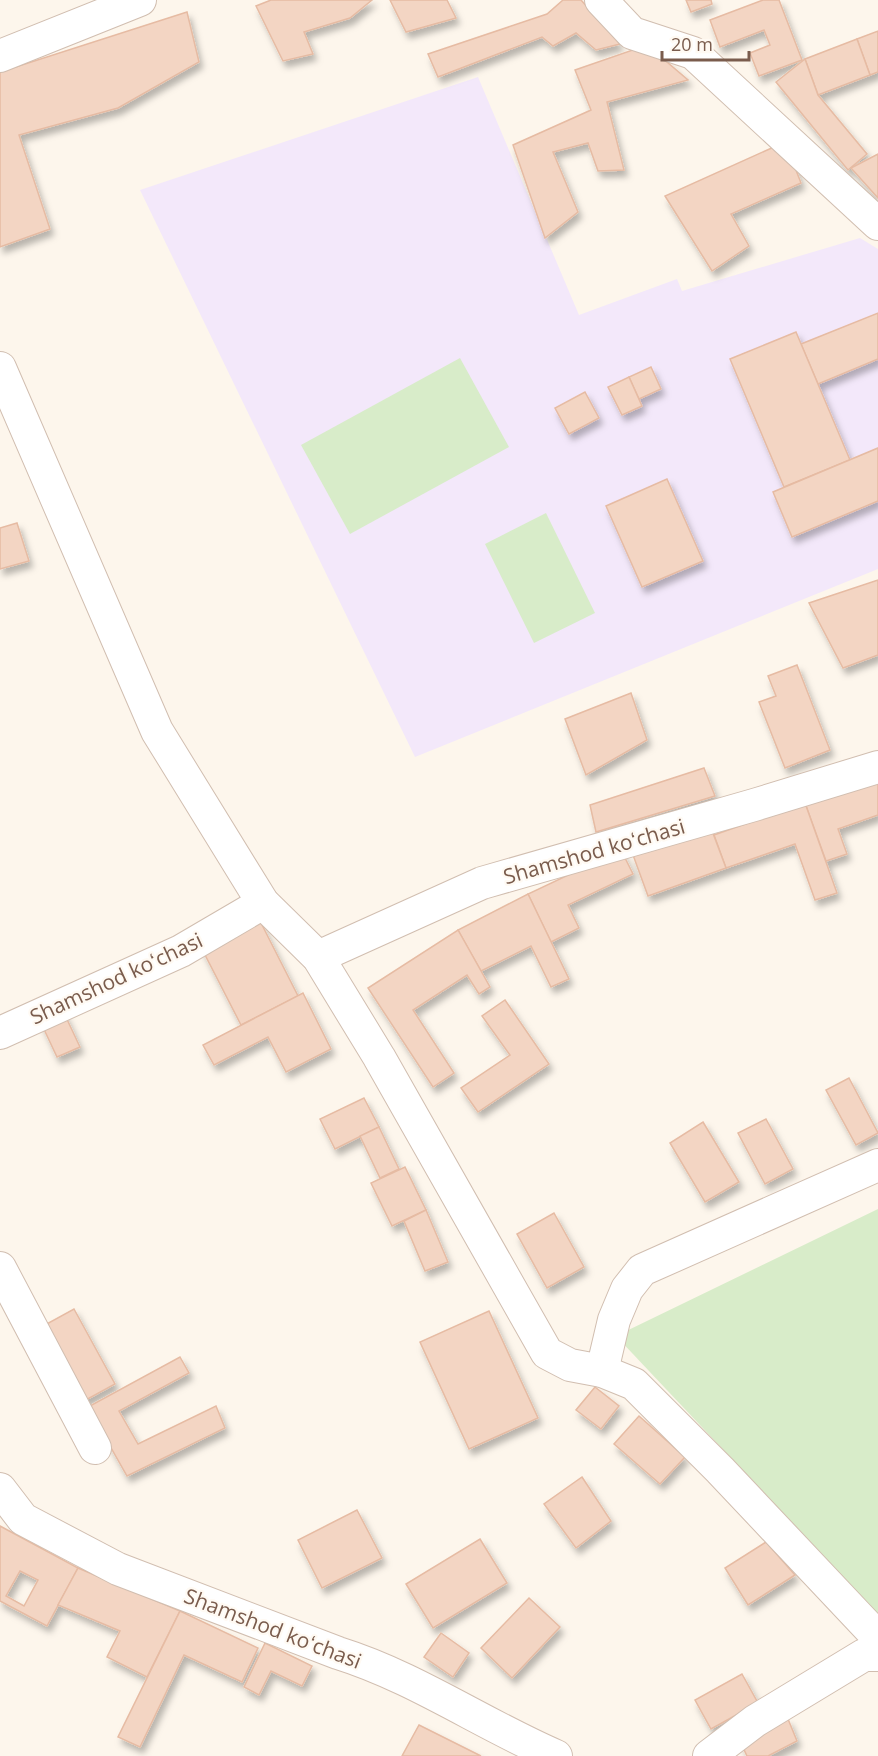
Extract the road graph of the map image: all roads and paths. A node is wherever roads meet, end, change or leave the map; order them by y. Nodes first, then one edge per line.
1 (140, 0) edge
2 (601, 0) edge
3 (0, 56) edge
4 (878, 224) edge
5 (0, 368) edge
6 (878, 767) edge
7 (263, 903) junction
8 (318, 957) junction
9 (0, 1033) edge
10 (878, 1165) edge
11 (0, 1268) edge
12 (602, 1371) junction
13 (95, 1448) dead end
14 (0, 1490) edge
15 (878, 1642) edge
16 (878, 1655) edge
17 (556, 1756) edge
18 (709, 1756) edge

1 - 3 street
2 - 4 street
5 - 7 street
6 - 8 street, Shamshod koʻchasi
7 - 8 street
7 - 9 street, Shamshod koʻchasi
8 - 12 street
10 - 12 street
11 - 13 street
12 - 15 street
14 - 17 street, Shamshod koʻchasi
16 - 18 street

